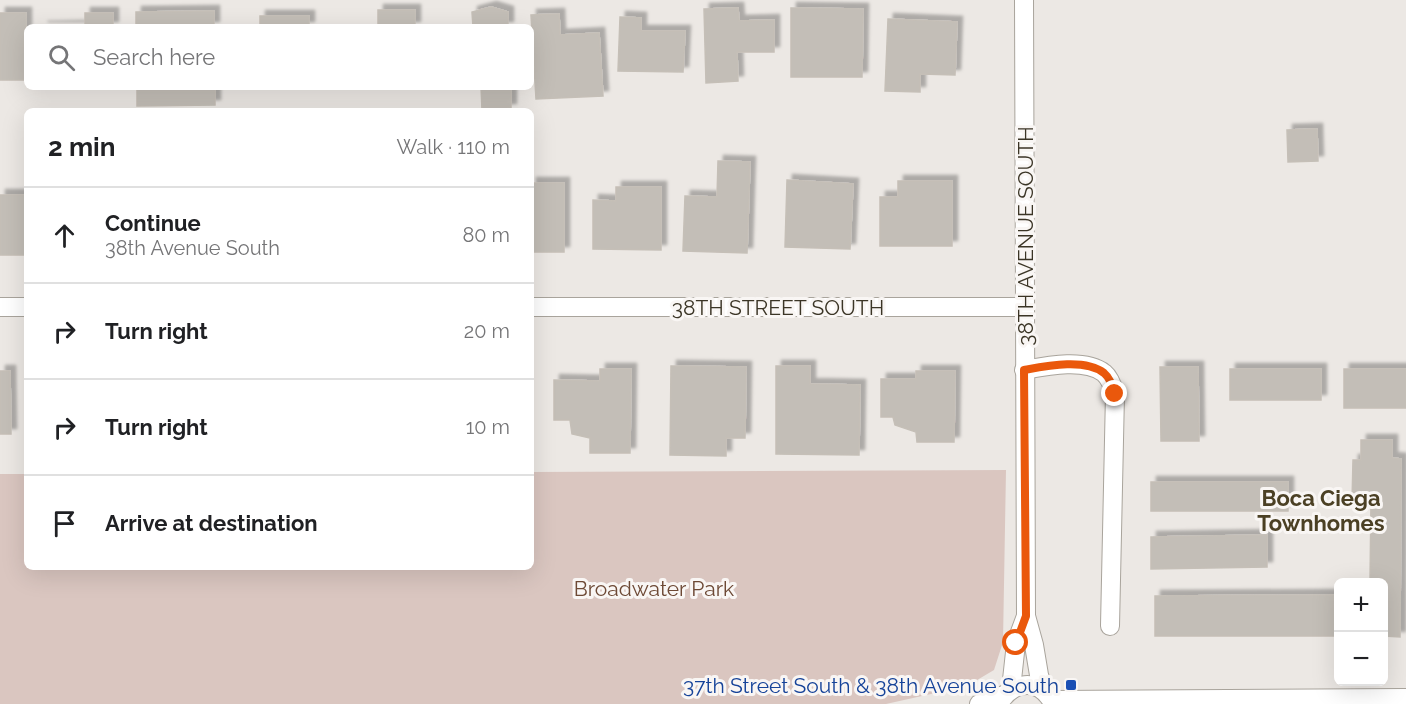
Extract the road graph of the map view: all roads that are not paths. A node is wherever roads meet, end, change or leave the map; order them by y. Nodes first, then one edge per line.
1 (1024, 0) edge
2 (0, 307) edge
3 (24, 307) edge
4 (534, 307) edge
5 (1025, 307) junction
6 (1024, 370) junction
7 (1026, 616) junction
8 (1110, 626) dead end
9 (1004, 696) edge
10 (1049, 698) edge
11 (1406, 698) edge
12 (979, 704) edge

1 - 5 street, 38TH AVENUE SOUTH
2 - 3 street
4 - 5 street, 38TH STREET SOUTH
5 - 6 street, 38TH AVENUE SOUTH
6 - 7 street, 38TH AVENUE SOUTH
6 - 8 street
7 - 9 street, 38TH AVENUE SOUTH
7 - 10 street, 38TH AVENUE SOUTH
9 - 10 street
9 - 12 street
10 - 11 street

